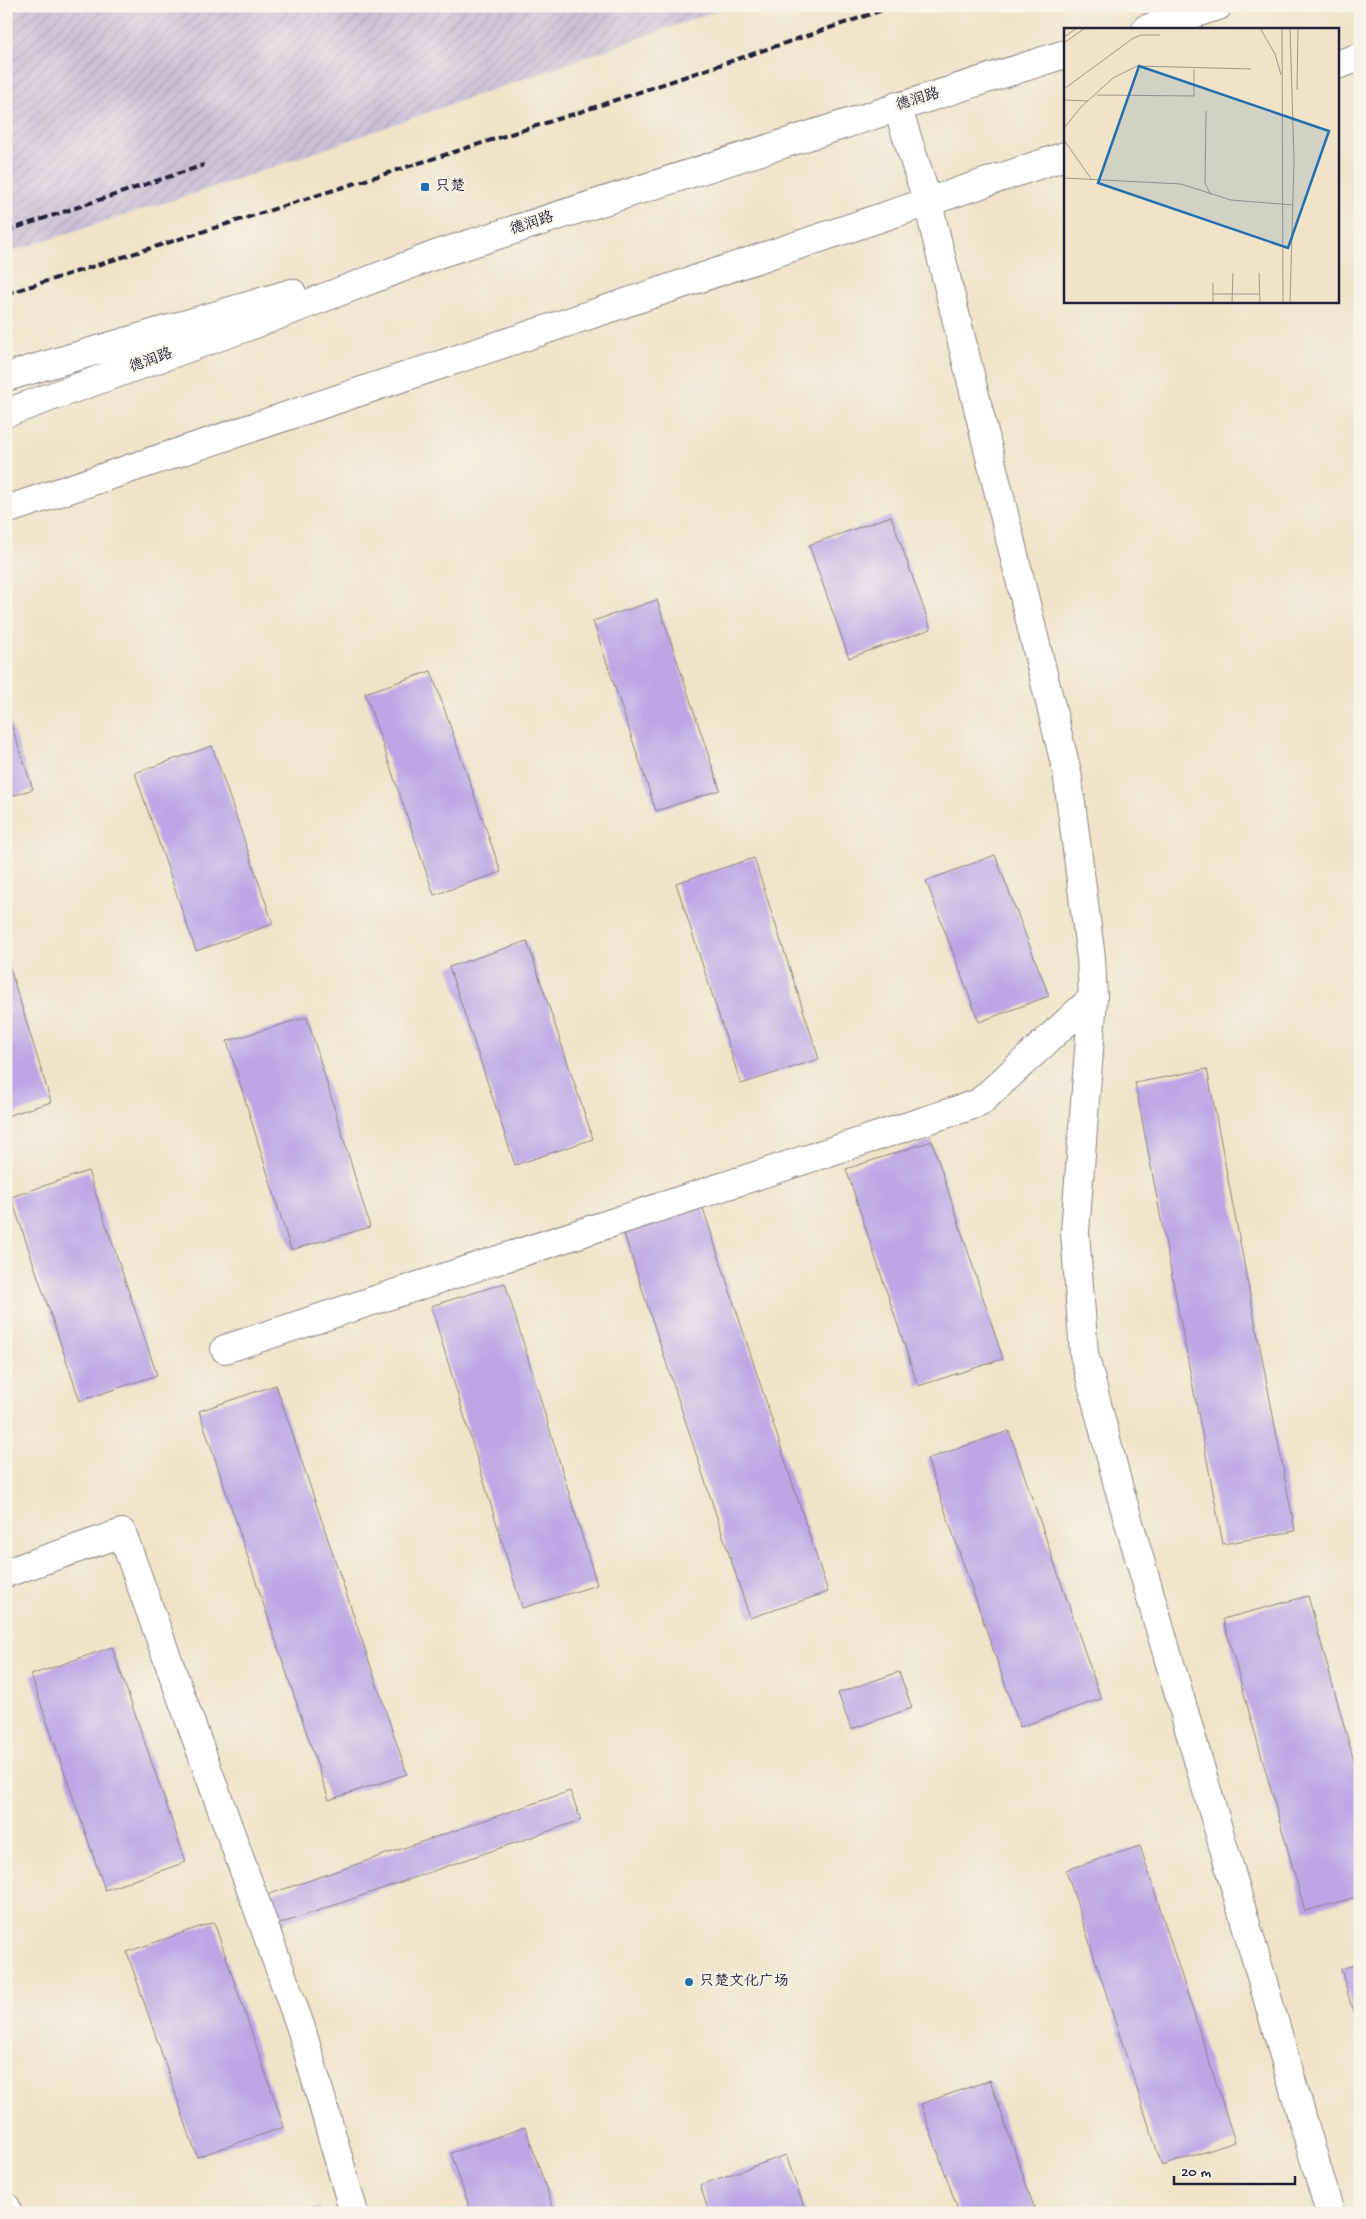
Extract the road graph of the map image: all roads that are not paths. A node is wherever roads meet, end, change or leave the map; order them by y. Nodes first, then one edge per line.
1 (1218, 6) edge
2 (1149, 28) edge
3 (1064, 54) edge
4 (1360, 57) edge
5 (1338, 64) edge
6 (897, 106) junction
7 (1064, 156) edge
8 (928, 203) junction
9 (438, 254) junction
10 (255, 324) junction
11 (6, 378) edge
12 (6, 405) edge
13 (6, 413) edge
14 (6, 510) edge
15 (1093, 998) junction
16 (225, 1348) dead end
17 (6, 1573) edge
18 (6, 2207) edge
19 (7, 2213) edge
20 (354, 2213) edge
21 (1330, 2213) edge

1 - 2 street
3 - 6 street, 德润路
4 - 5 street
6 - 8 street
6 - 9 street, 德润路
7 - 8 street
8 - 14 street
8 - 15 street
9 - 10 street, 德润路
9 - 11 street
10 - 12 street
10 - 13 street, 德润路
15 - 16 street
15 - 21 street
17 - 20 street
18 - 19 street

